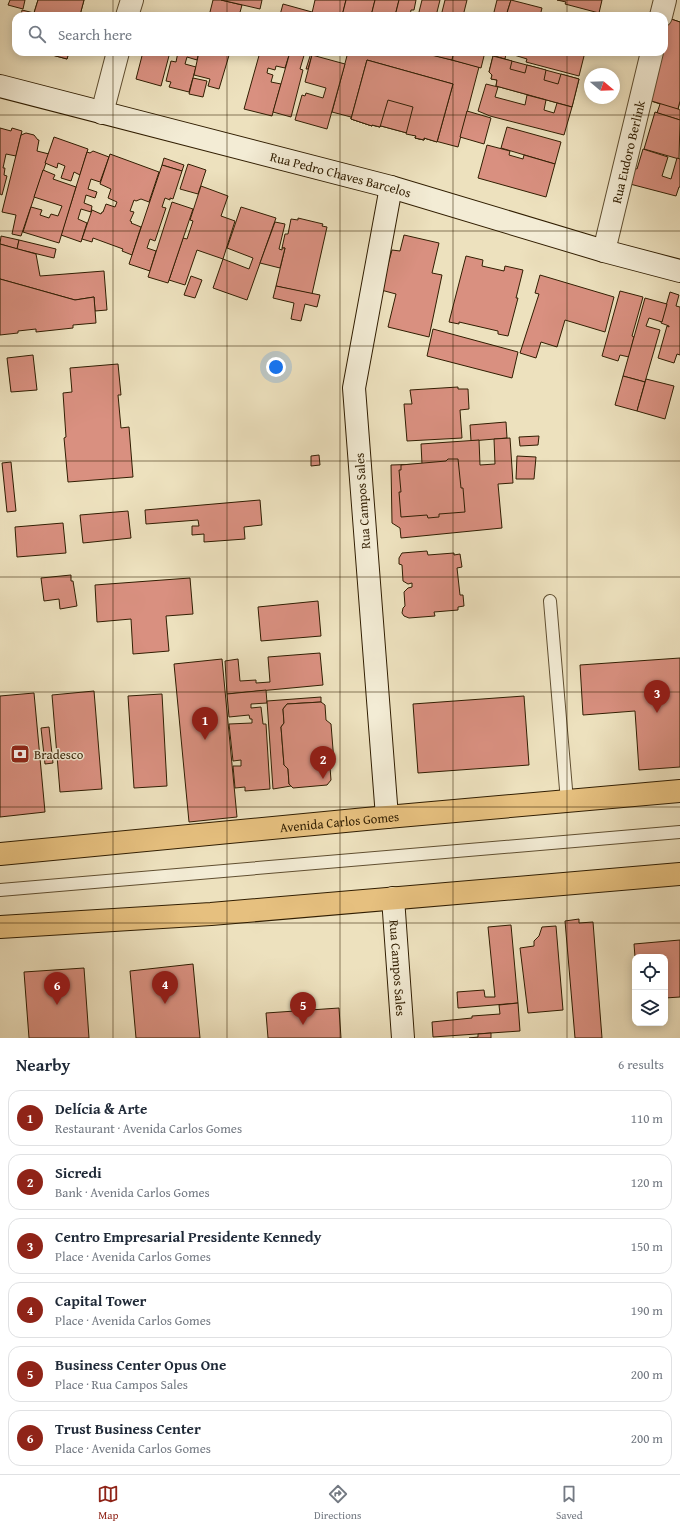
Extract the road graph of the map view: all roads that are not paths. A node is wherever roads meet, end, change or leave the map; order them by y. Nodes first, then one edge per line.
1 (132, 0) edge
2 (665, 0) edge
3 (129, 12) edge
4 (662, 12) edge
5 (117, 56) edge
6 (651, 56) edge
7 (0, 86) edge
8 (102, 113) junction
9 (391, 187) junction
10 (604, 251) junction
11 (680, 271) edge
12 (550, 601) dead end
13 (680, 791) edge
14 (567, 801) junction
15 (387, 817) junction
16 (680, 832) edge
17 (0, 854) edge
18 (680, 874) edge
19 (0, 890) edge
20 (393, 898) junction
21 (0, 927) edge
22 (403, 1038) edge

1 - 3 street
2 - 4 street
5 - 8 street
6 - 10 street, Rua Eudoro Berlink
7 - 8 street, Rua Pedro Chaves Barcelos
8 - 9 street, Rua Pedro Chaves Barcelos
9 - 10 street, Rua Pedro Chaves Barcelos
9 - 15 street, Rua Campos Sales
10 - 11 street, Rua Pedro Chaves Barcelos
12 - 14 lane
13 - 14 main road, Avenida Carlos Gomes
14 - 15 main road, Avenida Carlos Gomes
15 - 17 main road, Avenida Carlos Gomes
16 - 19 lane
18 - 20 main road
20 - 21 main road
20 - 22 street, Rua Campos Sales

